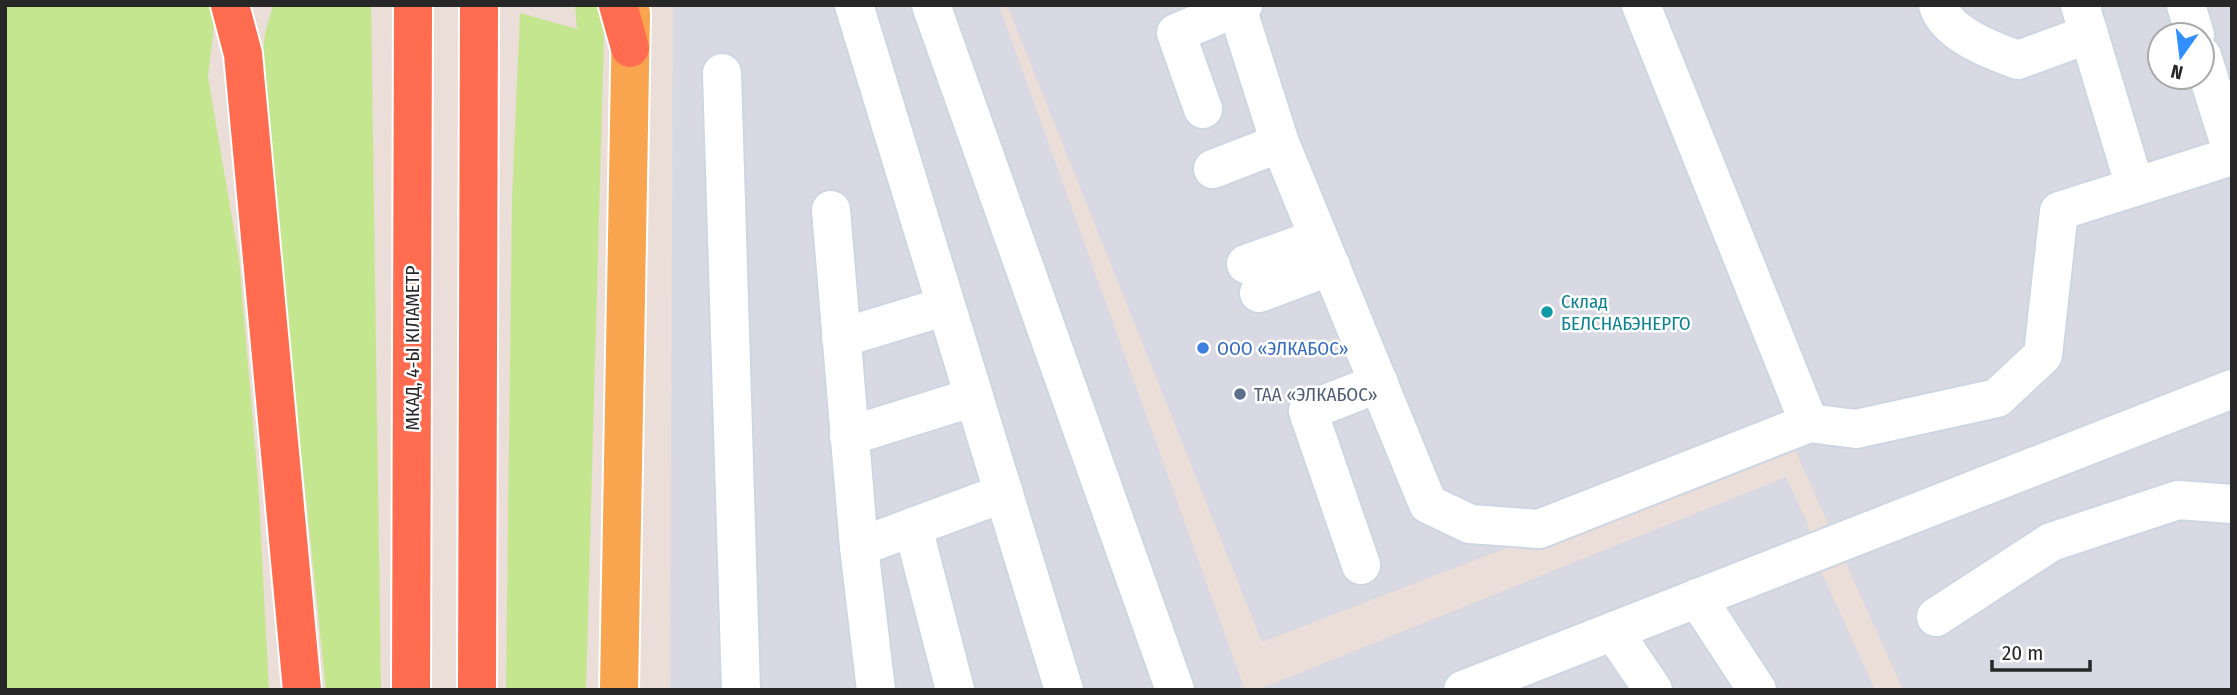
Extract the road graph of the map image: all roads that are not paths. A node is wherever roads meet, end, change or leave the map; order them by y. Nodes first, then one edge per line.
1 (230, 5) edge
2 (618, 5) edge
3 (631, 5) edge
4 (854, 5) edge
5 (931, 5) edge
6 (1641, 5) edge
7 (1938, 5) edge
8 (1239, 6) edge
9 (413, 19) edge
10 (479, 20) edge
11 (2084, 20) edge
12 (631, 48) junction
13 (722, 73) dead end
14 (2213, 91) edge
15 (1203, 109) dead end
16 (1280, 143) junction
17 (2232, 154) edge
18 (1213, 169) dead end
19 (2134, 187) junction
20 (831, 211) dead end
21 (1325, 252) junction
22 (1252, 278) dead end
23 (946, 306) junction
24 (841, 338) junction
25 (1379, 383) junction
26 (2232, 389) edge
27 (974, 397) junction
28 (1809, 422) junction
29 (849, 436) junction
30 (1004, 494) junction
31 (2232, 504) edge
32 (913, 527) junction
33 (859, 547) junction
34 (1361, 565) dead end
35 (1698, 598) junction
36 (1936, 617) dead end
37 (1613, 631) junction
38 (1517, 681) edge
39 (302, 690) edge
40 (411, 690) edge
41 (477, 690) edge
42 (619, 690) edge
43 (741, 690) edge
44 (876, 690) edge
45 (955, 690) edge
46 (1064, 690) edge
47 (1175, 690) edge
48 (1463, 690) edge
49 (1653, 690) edge
50 (1757, 690) edge

1 - 39 highway
2 - 12 highway
3 - 12 main road
4 - 23 lane
5 - 47 lane
6 - 28 lane
7 - 11 lane
8 - 15 lane
8 - 16 lane
9 - 40 highway, МКАД, 4-Ы КІЛАМЕТР
10 - 41 highway
11 - 19 lane
12 - 42 main road
13 - 43 lane
14 - 17 lane
16 - 18 lane
16 - 21 lane
17 - 19 lane
19 - 28 lane
20 - 24 lane
21 - 22 lane
21 - 25 lane
23 - 24 lane
23 - 27 lane
24 - 29 lane
25 - 28 lane
25 - 34 lane
26 - 35 lane
27 - 29 lane
27 - 30 lane
29 - 33 lane
30 - 32 lane
30 - 46 lane
31 - 36 lane
32 - 33 lane
32 - 45 lane
33 - 44 lane
35 - 37 lane
35 - 50 lane
37 - 38 lane
37 - 49 lane
38 - 48 lane

